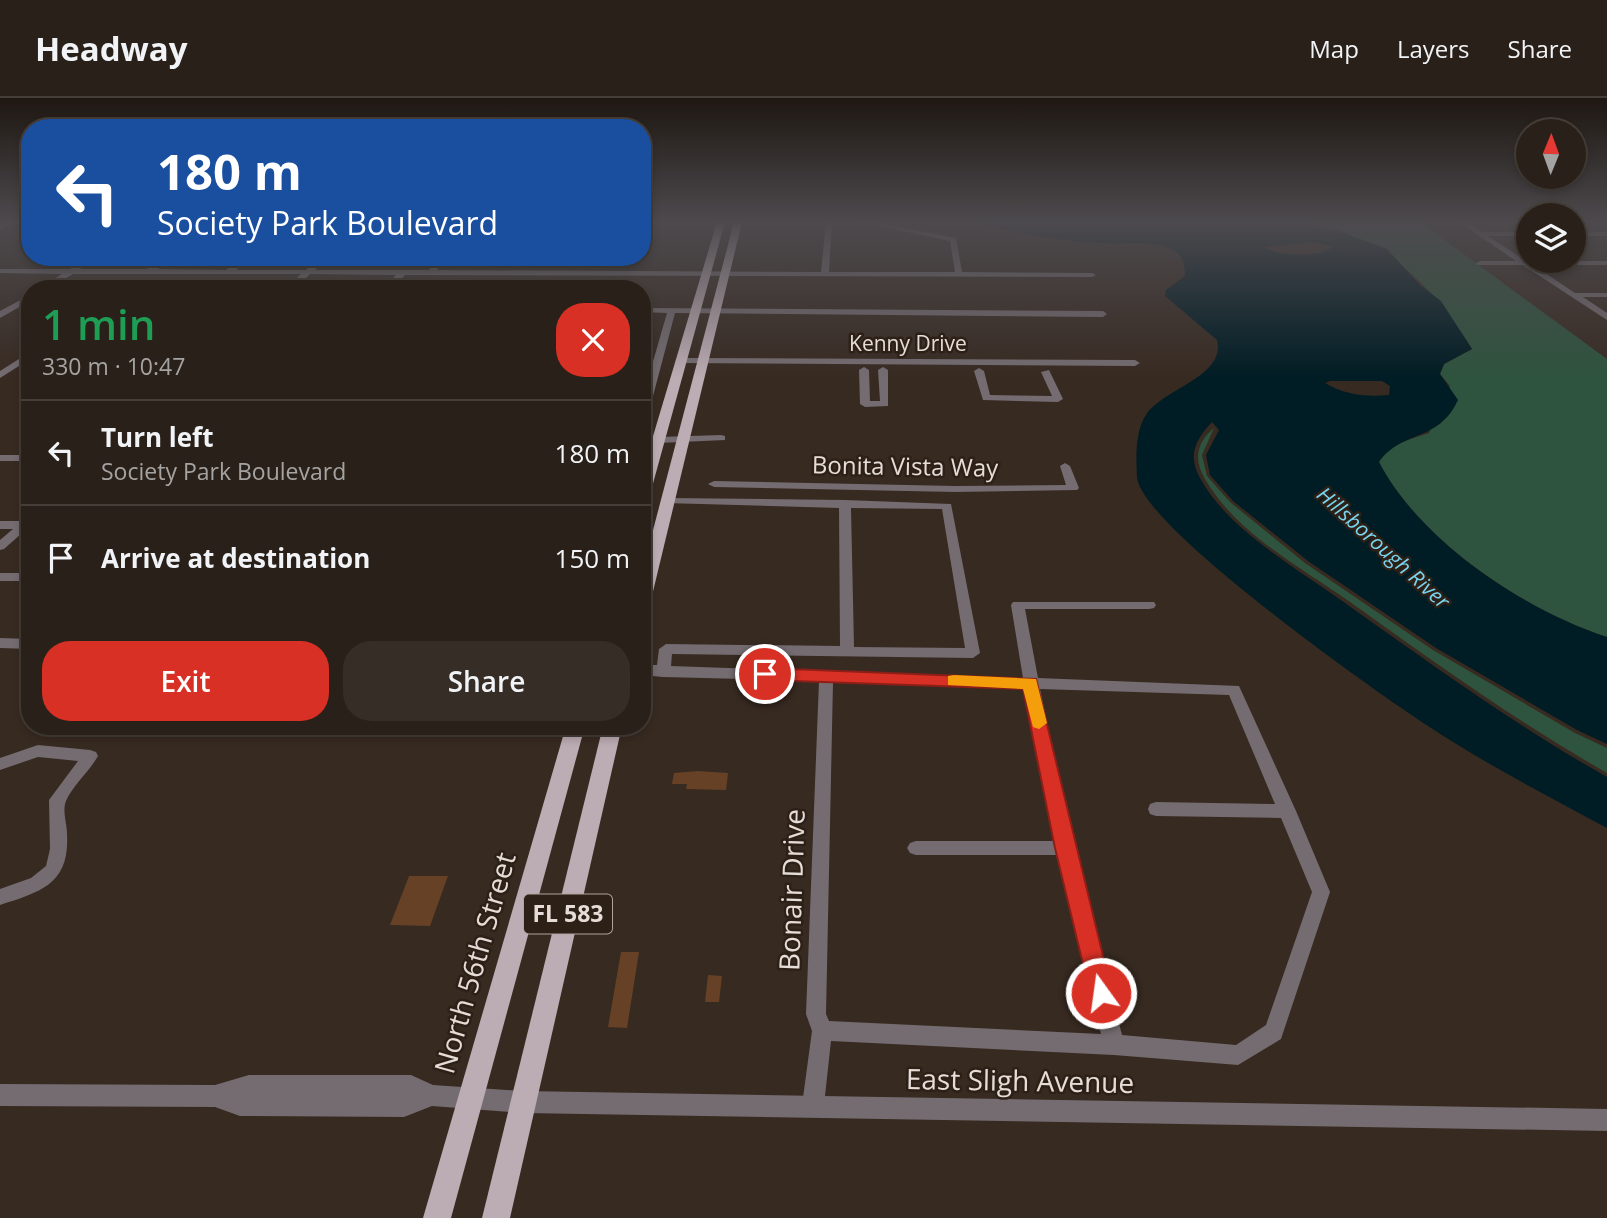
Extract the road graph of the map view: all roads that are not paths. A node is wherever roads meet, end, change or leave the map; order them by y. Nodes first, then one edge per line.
1 (444, 274) edge
2 (1541, 274) edge
3 (707, 275) junction
4 (726, 275) junction
5 (825, 275) joint
6 (959, 275) joint
7 (1093, 275) dead end
8 (1573, 295) junction
9 (1607, 295) edge
10 (21, 302) edge
11 (651, 310) edge
12 (672, 310) junction
13 (697, 310) junction
14 (717, 310) junction
15 (1103, 314) dead end
16 (0, 315) edge
17 (1607, 317) edge
18 (21, 361) edge
19 (1135, 363) dead end
20 (681, 364) junction
21 (703, 364) junction
22 (864, 370) junction
23 (883, 370) junction
24 (979, 371) junction
25 (1046, 372) junction
26 (1127, 372) dead end
27 (0, 375) edge
28 (651, 377) edge
29 (651, 396) edge
30 (671, 396) junction
31 (721, 438) dead end
32 (659, 440) junction
33 (685, 440) junction
34 (0, 458) edge
35 (21, 458) edge
36 (1065, 466) dead end
37 (651, 467) edge
38 (713, 484) dead end
39 (668, 501) junction
40 (845, 503) junction
41 (21, 523) edge
42 (0, 525) edge
43 (21, 527) edge
44 (0, 545) edge
45 (651, 568) edge
46 (0, 577) edge
47 (21, 577) edge
48 (1149, 605) dead end
49 (0, 643) edge
50 (21, 644) edge
51 (847, 651) junction
52 (651, 671) edge
53 (663, 672) junction
54 (827, 676) junction
55 (1030, 683) junction
56 (573, 735) edge
57 (611, 735) edge
58 (0, 764) edge
59 (1156, 809) dead end
60 (1288, 811) junction
61 (916, 848) dead end
62 (1065, 848) junction
63 (0, 897) edge
64 (822, 1031) junction
65 (1114, 1045) junction
66 (0, 1095) edge
67 (469, 1097) junction
68 (523, 1102) junction
69 (813, 1105) junction
70 (1607, 1120) edge
71 (436, 1218) edge
72 (496, 1218) edge

1 - 3 street
2 - 8 street
3 - 4 street
3 - 13 main road
4 - 5 street
4 - 14 main road
5 - 6 street
6 - 7 street
8 - 9 street
8 - 17 street
10 - 16 street
11 - 12 street
12 - 13 street
12 - 28 street
13 - 14 street
13 - 20 main road
14 - 15 street
14 - 21 main road
18 - 27 street
19 - 21 street, Kenny Drive
20 - 21 street
20 - 30 main road
21 - 22 street
21 - 33 main road
22 - 23 street
22 - 23 street
23 - 24 street
24 - 25 street
24 - 25 street
25 - 26 street
29 - 30 street
30 - 32 main road
31 - 33 street
32 - 33 street
32 - 37 main road
33 - 39 main road
34 - 35 street
36 - 38 street, Bonita Vista Way
39 - 40 street
39 - 45 main road
40 - 51 street
40 - 51 street
41 - 42 street
43 - 44 street
46 - 47 street
48 - 55 street
49 - 50 street
51 - 53 street
52 - 53 street
53 - 54 street
54 - 55 street
54 - 64 street, Bonair Drive
55 - 60 street
55 - 62 street
56 - 67 main road, North 56th Street / FL 583
57 - 68 main road, FL 583
58 - 63 street
59 - 60 street
60 - 65 street
61 - 62 street
62 - 65 street
64 - 65 street
64 - 69 street, Bonair Drive
66 - 67 street, East Sligh Avenue
67 - 68 street, East Sligh Avenue
67 - 71 main road, North 56th Street / FL 583
68 - 69 street, East Sligh Avenue
68 - 72 main road, FL 583
69 - 70 street, East Sligh Avenue

